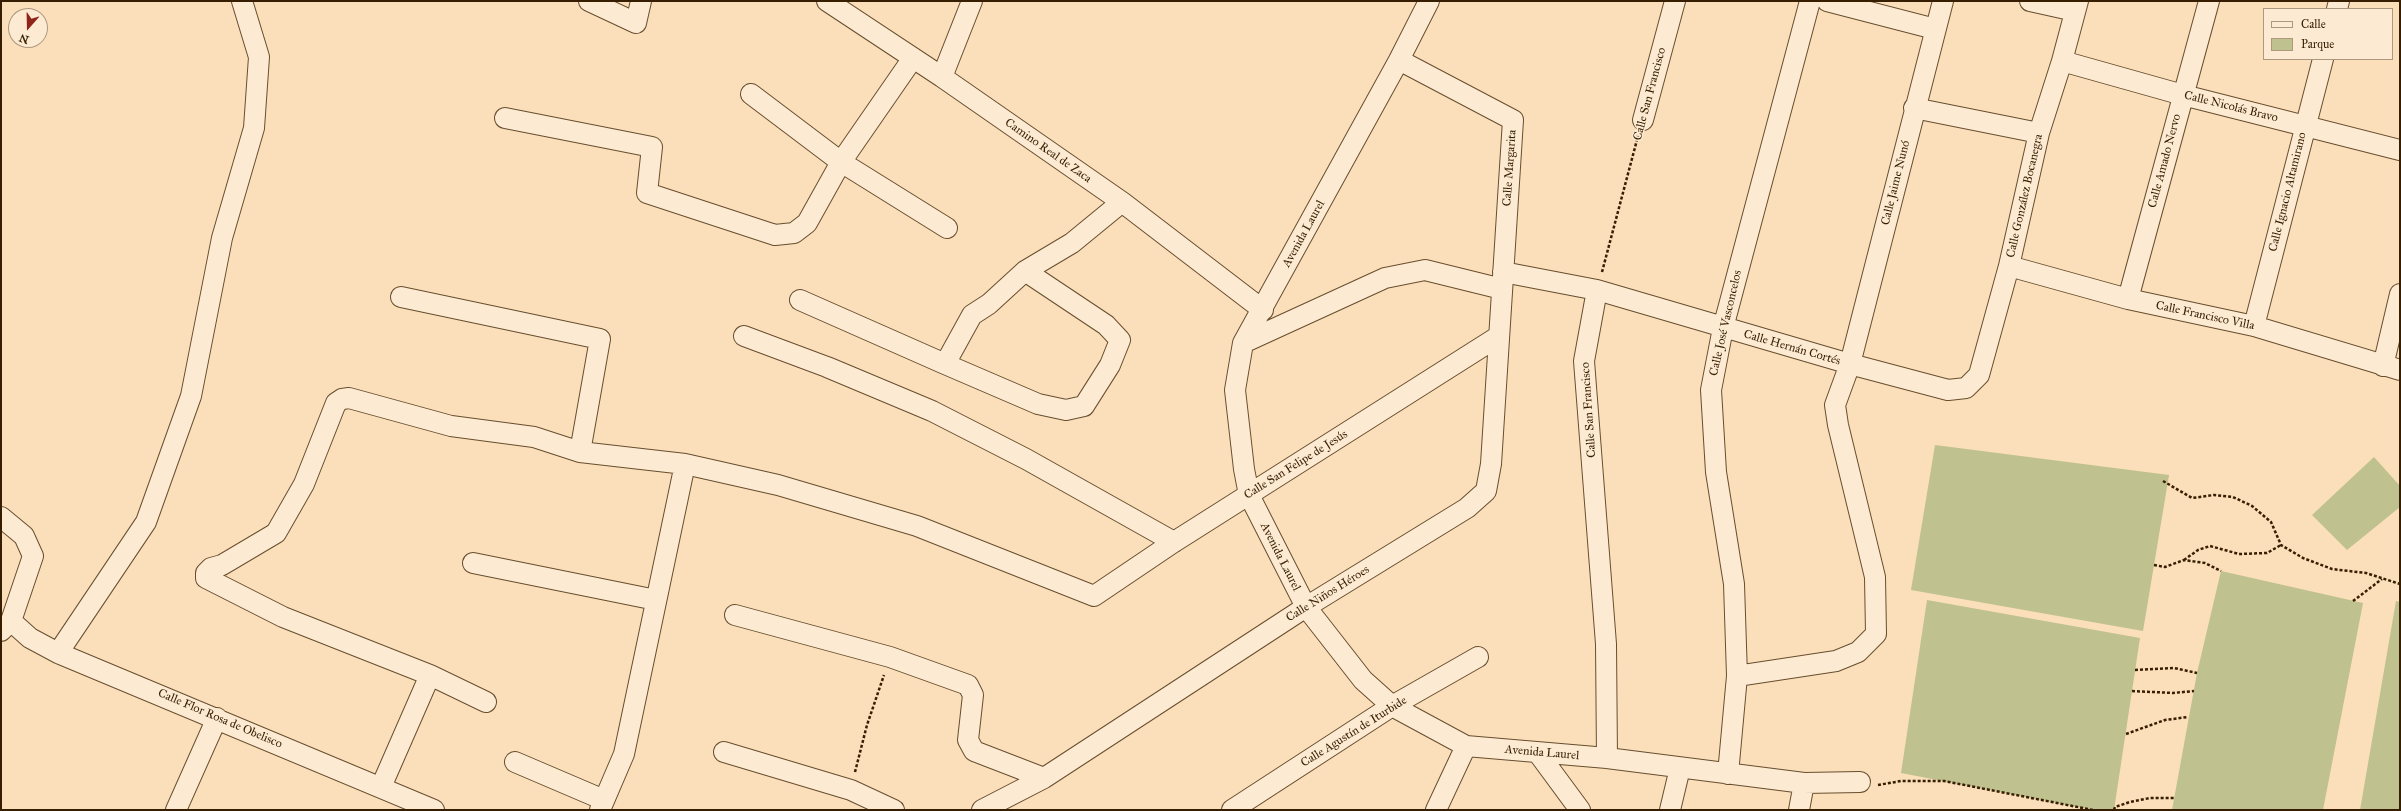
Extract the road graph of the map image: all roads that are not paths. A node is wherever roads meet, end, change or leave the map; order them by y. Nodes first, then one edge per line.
1 (242, 1) edge
2 (589, 1) edge
3 (641, 1) edge
4 (828, 1) edge
5 (972, 1) edge
6 (1428, 1) edge
7 (1675, 1) edge
8 (1810, 1) edge
9 (1827, 1) edge
10 (1943, 1) edge
11 (2030, 1) edge
12 (2209, 1) edge
13 (2076, 6) edge
14 (1935, 29) junction
15 (913, 58) junction
16 (1400, 60) junction
17 (2323, 60) edge
18 (2062, 61) junction
19 (942, 77) junction
20 (751, 94) dead end
21 (2183, 95) junction
22 (1914, 108) junction
23 (506, 118) dead end
24 (1643, 120) road end
25 (2305, 125) junction
26 (2039, 133) junction
27 (2400, 150) edge
28 (841, 162) junction
29 (1122, 202) junction
30 (947, 228) dead end
31 (2009, 266) junction
32 (1026, 271) junction
33 (1503, 281) junction
34 (1597, 290) junction
35 (2400, 294) edge
36 (401, 298) dead end
37 (2128, 299) junction
38 (800, 300) dead end
39 (1262, 310) junction
40 (2254, 326) junction
41 (1723, 328) junction
42 (744, 336) dead end
43 (1499, 336) junction
44 (1243, 343) junction
45 (946, 364) junction
46 (1850, 364) junction
47 (2391, 368) edge
48 (1966, 388) joint
49 (580, 452) junction
50 (685, 464) junction
51 (1249, 495) junction
52 (1, 517) edge
53 (1174, 542) junction
54 (473, 563) dead end
55 (656, 600) junction
56 (1306, 607) junction
57 (735, 615) dead end
58 (6, 626) edge
59 (58, 653) junction
60 (1478, 657) dead end
61 (430, 675) junction
62 (1737, 676) junction
63 (486, 702) dead end
64 (1392, 706) junction
65 (217, 718) junction
66 (1466, 746) junction
67 (724, 752) dead end
68 (1538, 752) junction
69 (1607, 758) junction
70 (515, 762) dead end
71 (1680, 768) junction
72 (1728, 774) junction
73 (1044, 778) junction
74 (1860, 782) road end
75 (1804, 783) junction
76 (381, 787) junction
77 (602, 805) edge
78 (176, 810) edge
79 (434, 810) edge
80 (894, 810) edge
81 (982, 810) edge
82 (1232, 810) edge
83 (1436, 810) edge
84 (1580, 810) edge
85 (1670, 810) edge
86 (1799, 810) edge

1 - 59 street
2 - 3 street
4 - 15 street, Camino Real de Zaca
5 - 19 street
6 - 16 street, Avenida Laurel
7 - 24 street, Calle San Francisco
8 - 41 street, Calle José Vasconcelos
9 - 14 street
10 - 14 street, Calle Jaime Nunó
11 - 13 street
12 - 21 street, Calle Amado Nervo
13 - 18 street, Calle González Bocanegra
14 - 22 street, Calle Jaime Nunó
15 - 19 street, Camino Real de Zaca
15 - 28 street
16 - 33 street, Calle Margarita
16 - 39 street, Avenida Laurel
17 - 25 street, Calle Ignacio Altamirano
18 - 21 street, Calle Nicolás Bravo
18 - 26 street, Calle González Bocanegra
19 - 29 street, Camino Real de Zaca
20 - 28 street
21 - 25 street, Calle Nicolás Bravo
21 - 37 street, Calle Amado Nervo
22 - 26 street
22 - 46 street, Calle Jaime Nunó
23 - 28 street
25 - 27 street, Calle Nicolás Bravo
25 - 40 street, Calle Ignacio Altamirano
26 - 31 street, Calle González Bocanegra
28 - 30 street
29 - 32 street
29 - 39 street, Camino Real de Zaca
31 - 37 street, Calle Francisco Villa
31 - 48 street, Calle González Bocanegra
32 - 45 street
32 - 45 street
33 - 34 street, Calle Hernán Cortés
33 - 43 street, Calle Niños Héroes
33 - 44 street, Calle Hernán Cortés
34 - 41 street, Calle Hernán Cortés
34 - 69 street, Calle San Francisco
35 - 47 street
36 - 49 street
37 - 40 street, Calle Francisco Villa
38 - 45 street
39 - 44 street, Avenida Laurel
40 - 47 street, Calle Francisco Villa
41 - 46 street, Calle Hernán Cortés
41 - 62 street, Calle José Vasconcelos
42 - 53 street
43 - 51 street, Calle San Felipe de Jesús
43 - 56 street, Calle Niños Héroes
44 - 51 street, Avenida Laurel
46 - 48 street, Calle Hernán Cortés
46 - 62 street
49 - 50 street
49 - 61 street
50 - 53 street, Calle San Felipe de Jesús
50 - 55 street
51 - 53 street, Calle San Felipe de Jesús
51 - 56 street, Avenida Laurel
52 - 58 street
54 - 55 street
55 - 77 street
56 - 64 street, Avenida Laurel
56 - 73 street, Calle Niños Héroes
57 - 73 street
58 - 59 street, Calle Flor Rosa de Obelisco
59 - 65 street, Calle Flor Rosa de Obelisco
60 - 64 street, Calle Agustín de Iturbide
61 - 63 street
61 - 76 street
62 - 72 street, Calle José Vasconcelos
64 - 66 street, Avenida Laurel
64 - 82 street, Calle Agustín de Iturbide
65 - 76 street, Calle Flor Rosa de Obelisco
65 - 78 street
66 - 68 street, Avenida Laurel
66 - 83 street
67 - 80 street
68 - 69 street, Avenida Laurel
68 - 84 street
69 - 71 street, Avenida Laurel
70 - 77 street
71 - 72 street, Avenida Laurel
71 - 85 street
72 - 75 street, Avenida Laurel
73 - 81 street, Calle Niños Héroes
74 - 75 street, Avenida Laurel
75 - 86 street
76 - 79 street, Calle Flor Rosa de Obelisco

